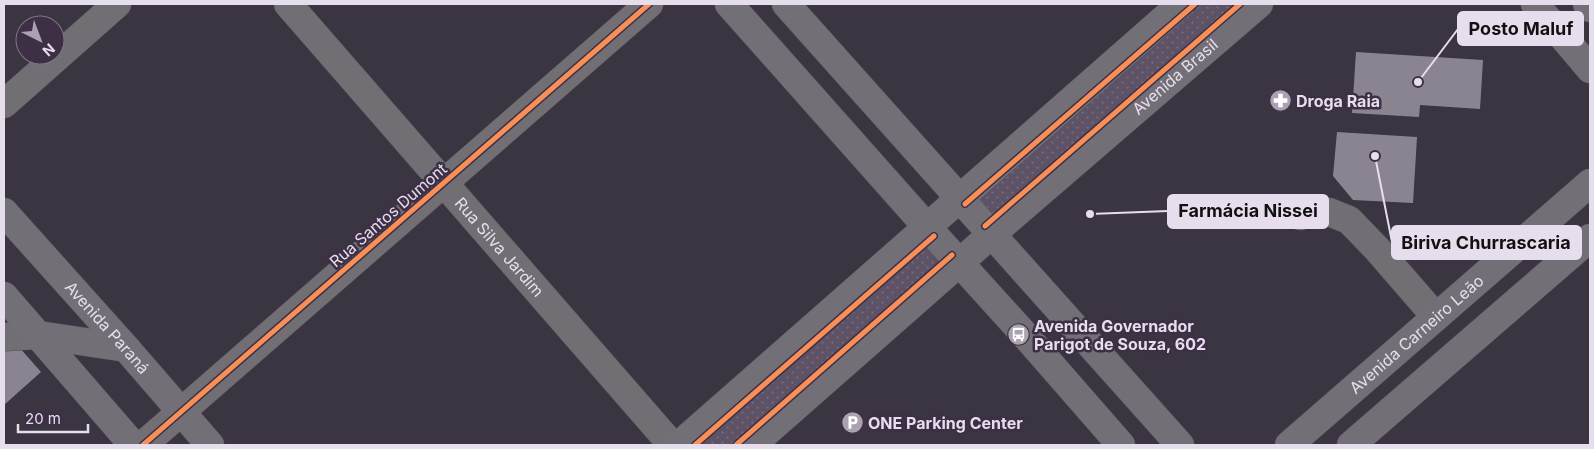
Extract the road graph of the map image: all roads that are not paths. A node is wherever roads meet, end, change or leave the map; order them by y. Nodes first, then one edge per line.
1 (117, 4) edge
2 (288, 4) edge
3 (649, 4) edge
4 (729, 4) edge
5 (786, 4) edge
6 (1181, 4) edge
7 (1259, 4) edge
8 (1535, 4) edge
9 (1587, 4) edge
10 (1590, 8) edge
11 (1590, 69) edge
12 (4, 104) edge
13 (444, 184) junction
14 (1590, 184) edge
15 (960, 198) junction
16 (4, 212) edge
17 (1300, 216) dead end
18 (927, 228) junction
19 (992, 234) junction
20 (1590, 238) edge
21 (959, 263) junction
22 (4, 296) edge
23 (1436, 317) junction
24 (39, 335) junction
25 (4, 337) edge
26 (1409, 341) junction
27 (126, 348) junction
28 (1435, 373) junction
29 (180, 412) junction
30 (133, 445) edge
31 (143, 445) edge
32 (210, 445) edge
33 (672, 445) edge
34 (679, 445) edge
35 (752, 445) edge
36 (1121, 445) edge
37 (1180, 445) edge
38 (1289, 445) edge
39 (1351, 445) edge

1 - 12 street
2 - 13 street, Rua Silva Jardim
3 - 13 street, Rua Santos Dumont
4 - 18 main road
5 - 15 main road
6 - 15 main road
7 - 19 main road, Avenida Brasil
8 - 11 main road
9 - 10 main road
13 - 29 street, Rua Santos Dumont
13 - 33 street, Rua Silva Jardim
14 - 23 main road, Avenida Carneiro Leão
15 - 18 main road
15 - 19 main road
16 - 27 main road, Avenida Paraná
17 - 23 street
18 - 21 main road
18 - 34 main road
19 - 21 main road, Avenida Brasil
19 - 37 main road
20 - 28 main road
21 - 35 main road, Avenida Brasil
21 - 36 main road
22 - 24 main road
23 - 26 main road, Avenida Carneiro Leão
24 - 25 street
24 - 27 main road
24 - 30 main road
26 - 28 main road
26 - 38 main road, Avenida Carneiro Leão
27 - 29 main road, Avenida Paraná
28 - 39 main road
29 - 31 street, Rua Santos Dumont
29 - 32 main road, Avenida Paraná

